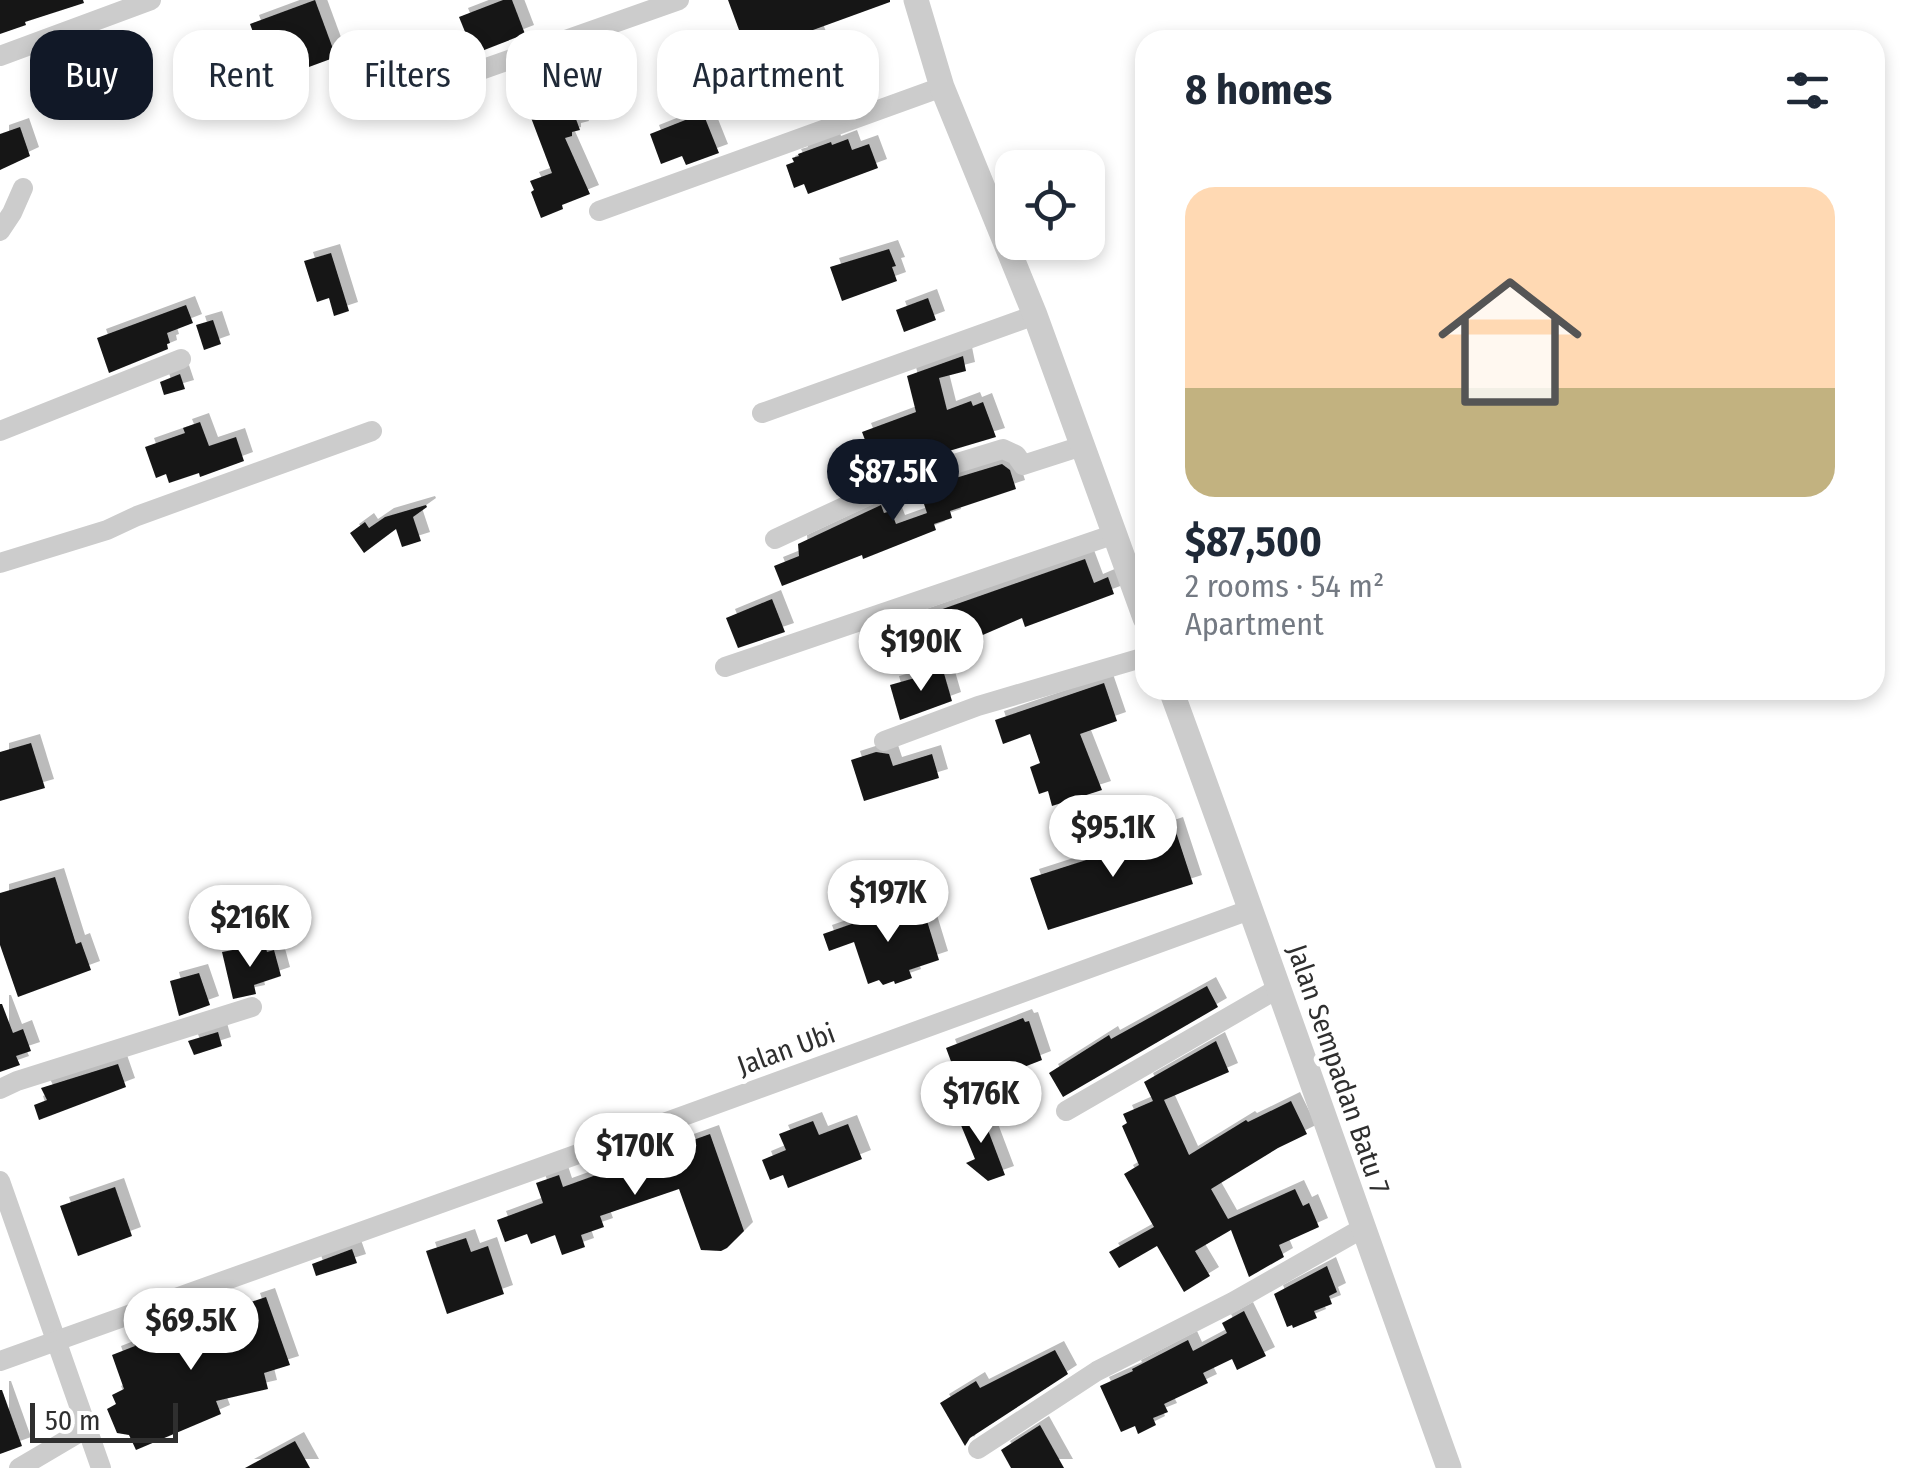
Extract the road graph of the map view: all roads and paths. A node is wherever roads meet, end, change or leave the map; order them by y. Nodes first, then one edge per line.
1 (151, 0) edge
2 (678, 0) edge
3 (916, 0) edge
4 (0, 56) edge
5 (486, 68) edge
6 (942, 87) junction
7 (23, 188) dead end
8 (600, 211) dead end
9 (0, 232) edge
10 (1035, 315) junction
11 (180, 359) dead end
12 (762, 413) dead end
13 (0, 431) edge
14 (372, 431) dead end
15 (1082, 446) junction
16 (1115, 534) junction
17 (775, 540) dead end
18 (0, 562) edge
19 (1135, 590) edge
20 (1135, 661) edge
21 (725, 667) dead end
22 (1175, 700) edge
23 (884, 741) dead end
24 (1252, 908) junction
25 (1279, 988) junction
26 (252, 1007) dead end
27 (0, 1089) edge
28 (1066, 1111) dead end
29 (0, 1180) edge
30 (1363, 1228) junction
31 (56, 1341) junction
32 (0, 1361) edge
33 (87, 1428) junction
34 (978, 1449) dead end
35 (1445, 1466) edge
36 (19, 1468) edge
37 (102, 1468) edge

1 - 4 street
2 - 5 street
3 - 6 street
6 - 8 street
6 - 10 street
7 - 9 street
10 - 12 street
10 - 15 street
11 - 13 street
14 - 18 street
15 - 16 street
15 - 17 street
16 - 19 street
16 - 21 street
20 - 23 street
22 - 24 street, Jalan Sempadan Batu 7
24 - 25 street, Jalan Sempadan Batu 7
24 - 31 street, Jalan Ubi
25 - 28 street
25 - 30 street, Jalan Sempadan Batu 7
26 - 27 street
29 - 31 street
30 - 34 street
30 - 35 street, Jalan Sempadan Batu 7
31 - 32 street, Jalan Ubi
31 - 33 street
33 - 36 street
33 - 37 street

